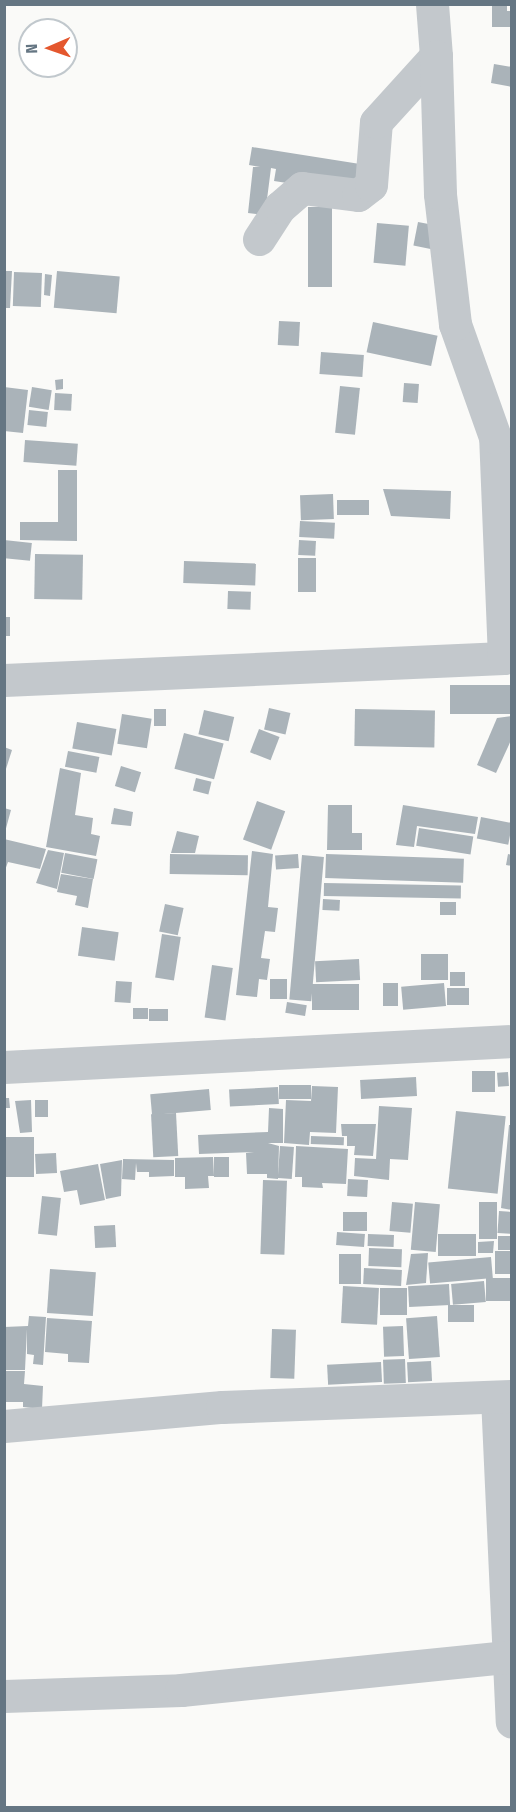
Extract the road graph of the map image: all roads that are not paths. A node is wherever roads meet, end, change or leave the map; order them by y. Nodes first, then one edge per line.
1 (432, 4) edge
2 (436, 56) junction
3 (259, 239) dead end
4 (508, 657) edge
5 (4, 680) edge
6 (512, 1041) edge
7 (4, 1067) edge
8 (504, 1396) edge
9 (4, 1426) edge
10 (507, 1657) junction
11 (4, 1696) edge
12 (512, 1722) edge

1 - 2 street
2 - 3 street
2 - 4 street
4 - 5 street
6 - 7 street
8 - 9 street
8 - 10 street
10 - 11 street
10 - 12 street

